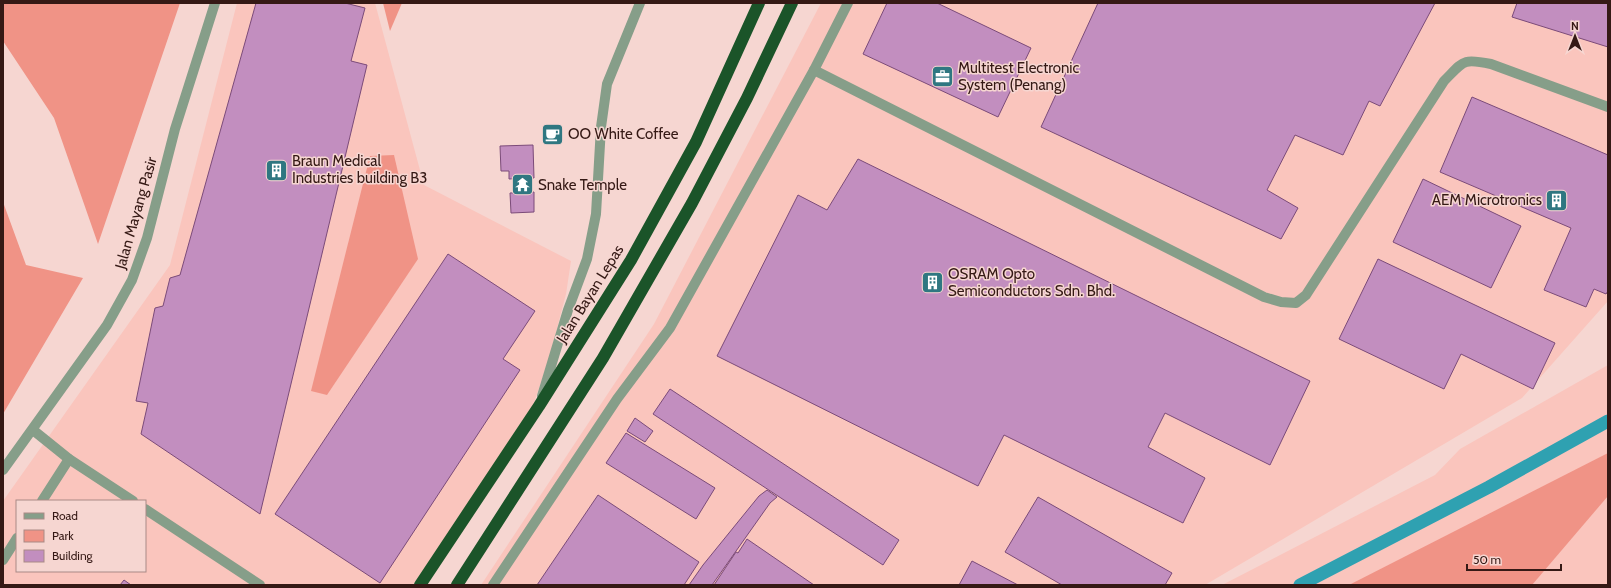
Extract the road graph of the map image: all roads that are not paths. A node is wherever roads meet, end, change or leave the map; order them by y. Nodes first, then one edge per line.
1 (215, 3) edge
2 (640, 3) edge
3 (758, 3) edge
4 (792, 3) edge
5 (848, 3) edge
6 (814, 70) junction
7 (1608, 107) edge
8 (540, 406) junction
9 (33, 430) junction
10 (69, 459) junction
11 (3, 470) edge
12 (43, 500) edge
13 (131, 500) edge
14 (146, 510) edge
15 (16, 540) edge
16 (3, 560) edge
17 (260, 585) edge
18 (420, 585) edge
19 (457, 585) edge
20 (493, 585) edge

1 - 9 street, Jalan Mayang Pasir
2 - 8 street
3 - 8 highway, Jalan Bayan Lepas
4 - 19 highway
5 - 6 street
6 - 7 street
6 - 20 street
8 - 18 highway, Jalan Bayan Lepas
9 - 10 street
9 - 11 street, Jalan Mayang Pasir
10 - 12 street
10 - 13 street
14 - 17 street
15 - 16 street

